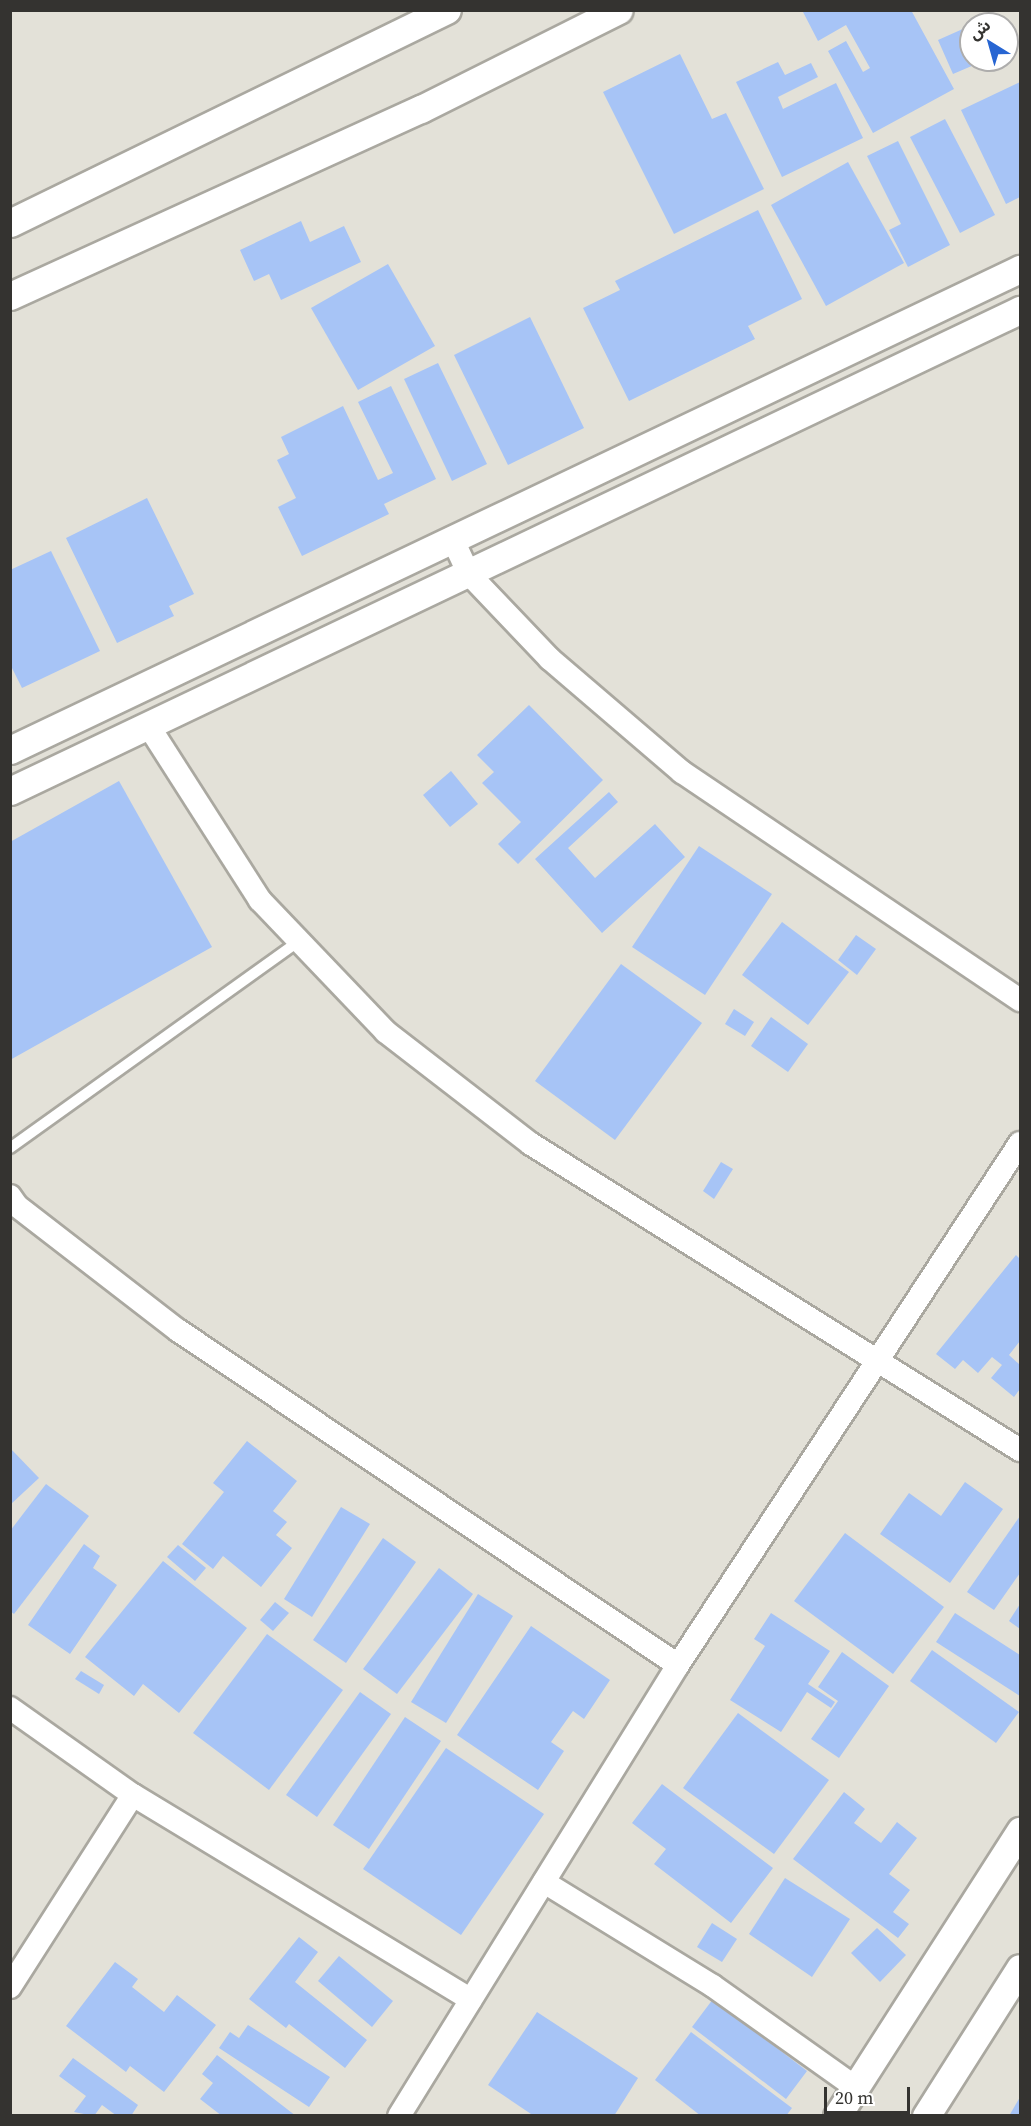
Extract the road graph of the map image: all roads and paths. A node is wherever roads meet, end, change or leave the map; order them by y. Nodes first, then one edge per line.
1 (447, 10) edge
2 (619, 10) edge
3 (10, 223) edge
4 (1020, 269) edge
5 (10, 296) edge
6 (1020, 310) edge
7 (452, 538) junction
8 (468, 573) junction
9 (148, 725) junction
10 (10, 750) edge
11 (10, 791) edge
12 (299, 941) junction
13 (1020, 1000) edge
14 (1020, 1143) edge
15 (10, 1148) edge
16 (13, 1204) edge
17 (878, 1360) junction
18 (1020, 1450) edge
19 (678, 1665) junction
20 (10, 1708) edge
21 (133, 1795) junction
22 (1020, 1831) edge
23 (544, 1882) junction
24 (1020, 1968) edge
25 (10, 1988) edge
26 (471, 2000) junction
27 (855, 2087) junction
28 (399, 2115) edge
29 (837, 2115) edge
30 (926, 2115) edge

1 - 3 street
2 - 5 street
4 - 7 street
6 - 8 street
7 - 8 street
7 - 10 street
8 - 9 street
8 - 13 street
9 - 11 street
9 - 12 street
12 - 15 lane
12 - 17 street
14 - 17 street
16 - 19 street
17 - 18 street
17 - 19 street
19 - 23 street
20 - 21 street
21 - 25 street
21 - 26 street
22 - 27 street
23 - 26 street
23 - 27 street
24 - 30 street
26 - 28 street
27 - 29 street

